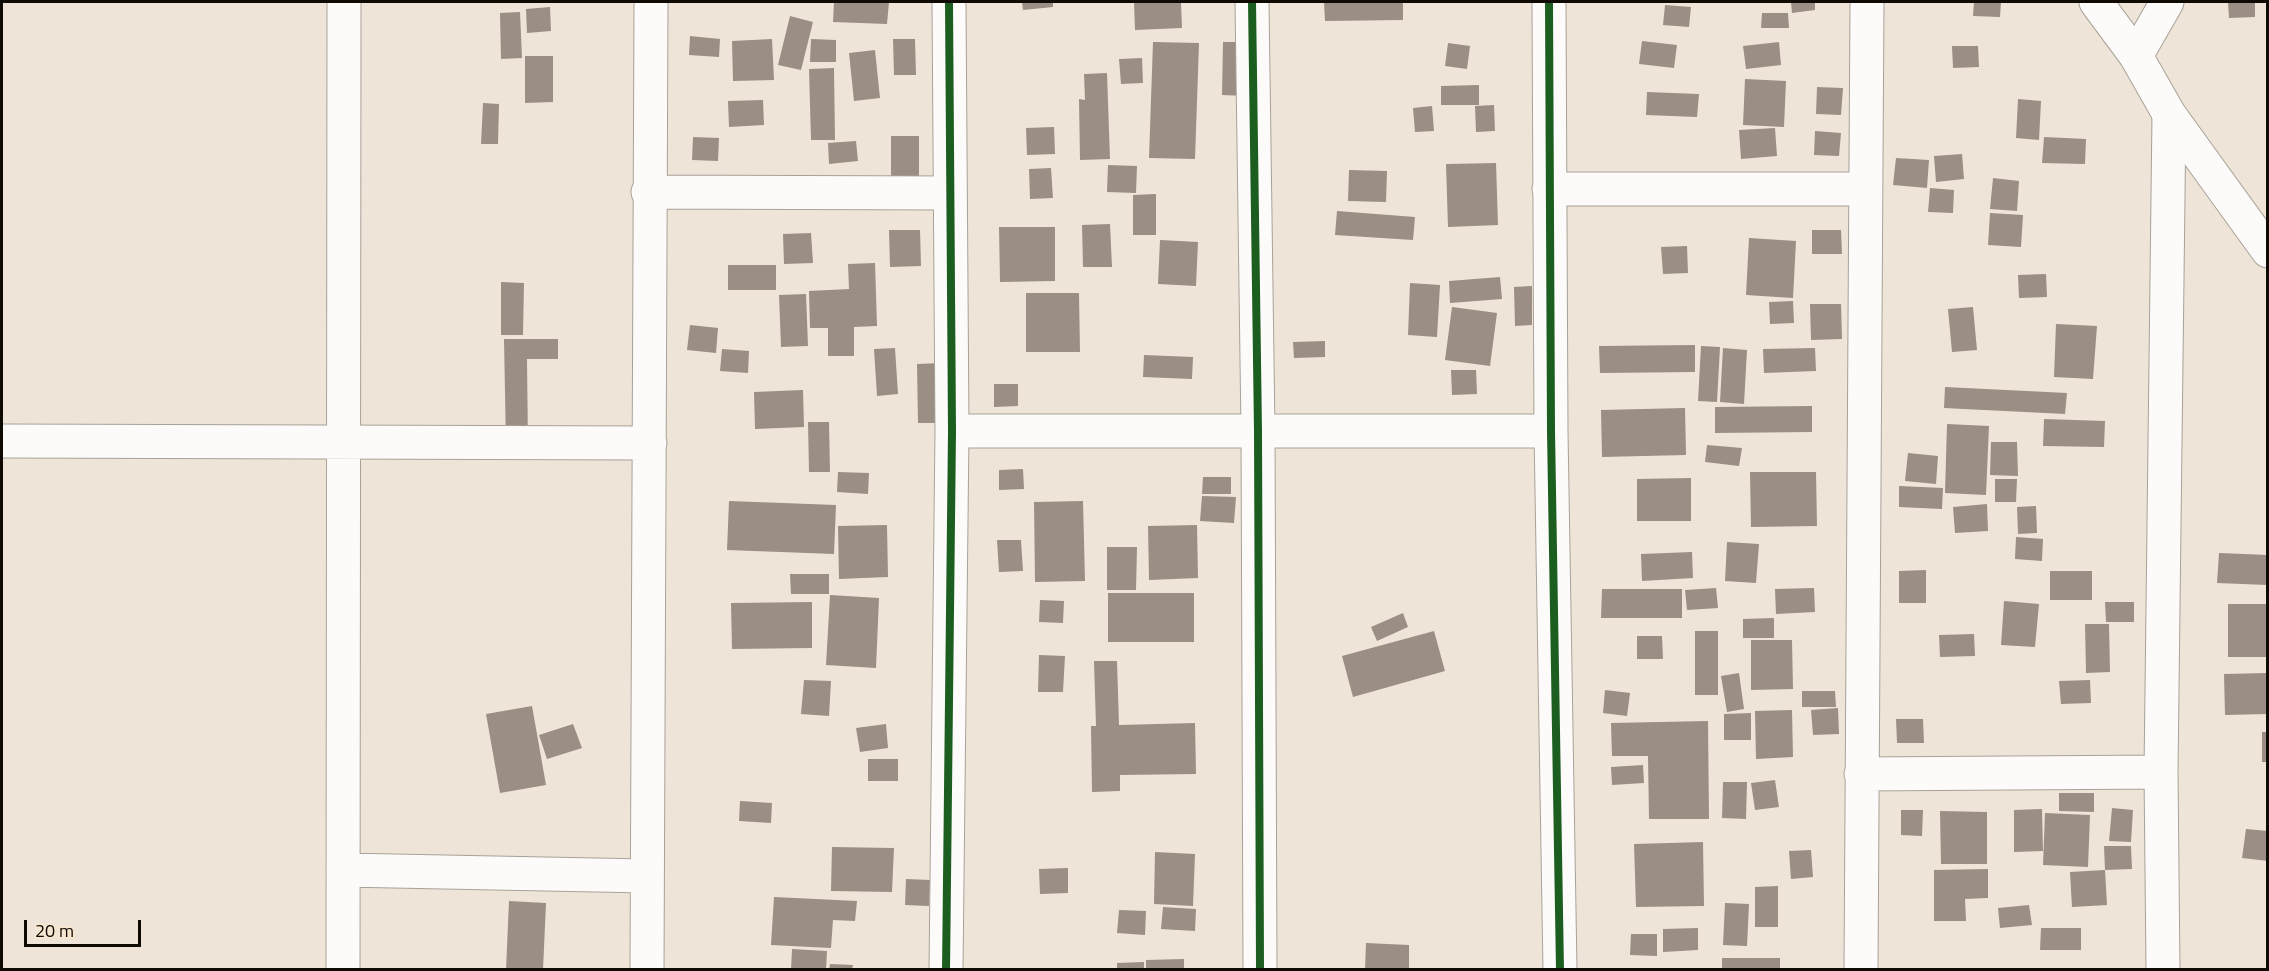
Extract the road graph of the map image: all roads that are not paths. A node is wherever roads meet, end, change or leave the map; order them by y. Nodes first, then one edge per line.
1 (344, 2) edge
2 (651, 2) edge
3 (949, 2) edge
4 (1252, 2) edge
5 (1549, 2) edge
6 (1867, 2) edge
7 (2096, 2) edge
8 (2167, 2) edge
9 (2136, 56) junction
10 (2169, 114) junction
11 (1549, 189) junction
12 (1864, 189) junction
13 (648, 192) junction
14 (950, 193) junction
15 (2268, 251) edge
16 (952, 431) junction
17 (1258, 431) junction
18 (1551, 431) junction
19 (2, 441) edge
20 (342, 442) junction
21 (650, 443) junction
22 (2161, 772) junction
23 (1861, 774) junction
24 (343, 870) junction
25 (647, 876) junction
26 (343, 969) edge
27 (647, 969) edge
28 (946, 969) edge
29 (1260, 969) edge
30 (1560, 969) edge
31 (1861, 969) edge
32 (2163, 969) edge

1 - 20 street
2 - 13 street
3 - 14 street
4 - 17 street
5 - 11 street
6 - 12 street
7 - 9 street
8 - 9 street
9 - 10 street
10 - 15 street
10 - 22 street
11 - 12 street
11 - 18 street
12 - 23 street
13 - 14 street
13 - 21 street
14 - 16 street
16 - 17 street
16 - 28 street
17 - 18 street
17 - 29 street
18 - 30 street
19 - 20 street
20 - 21 street
20 - 24 street
21 - 25 street
22 - 23 street
22 - 32 street
23 - 31 street
24 - 25 street
24 - 26 street
25 - 27 street

